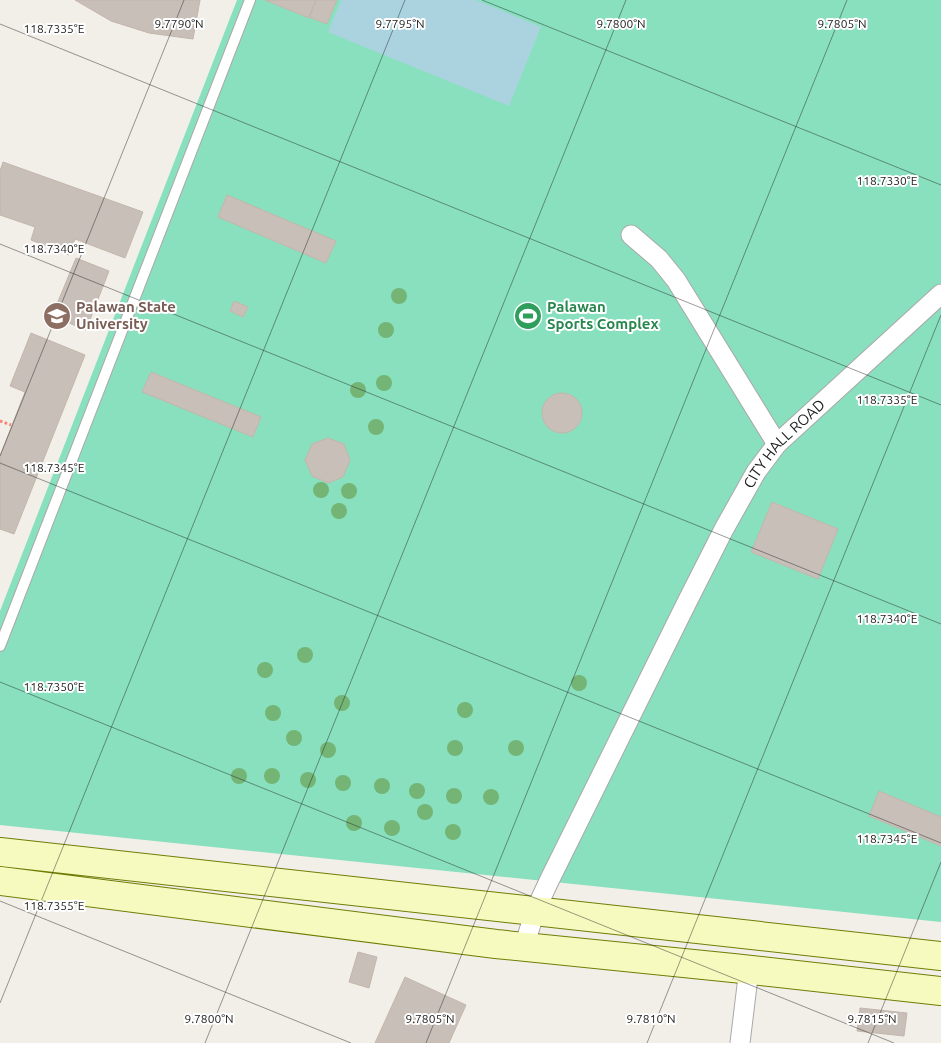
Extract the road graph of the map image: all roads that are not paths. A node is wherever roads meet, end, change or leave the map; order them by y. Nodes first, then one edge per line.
1 (250, 0) edge
2 (631, 235) dead end
3 (941, 294) edge
4 (777, 444) junction
5 (0, 646) edge
6 (0, 852) edge
7 (0, 882) edge
8 (535, 912) junction
9 (524, 947) junction
10 (941, 956) edge
11 (749, 969) junction
12 (941, 990) edge
13 (740, 1043) edge

1 - 5 lane
2 - 4 street
3 - 4 street, CITY HALL ROAD
4 - 8 street, CITY HALL ROAD
6 - 8 street
7 - 9 street
8 - 9 street, CITY HALL ROAD
8 - 10 street
9 - 11 street
11 - 12 street
11 - 13 street

